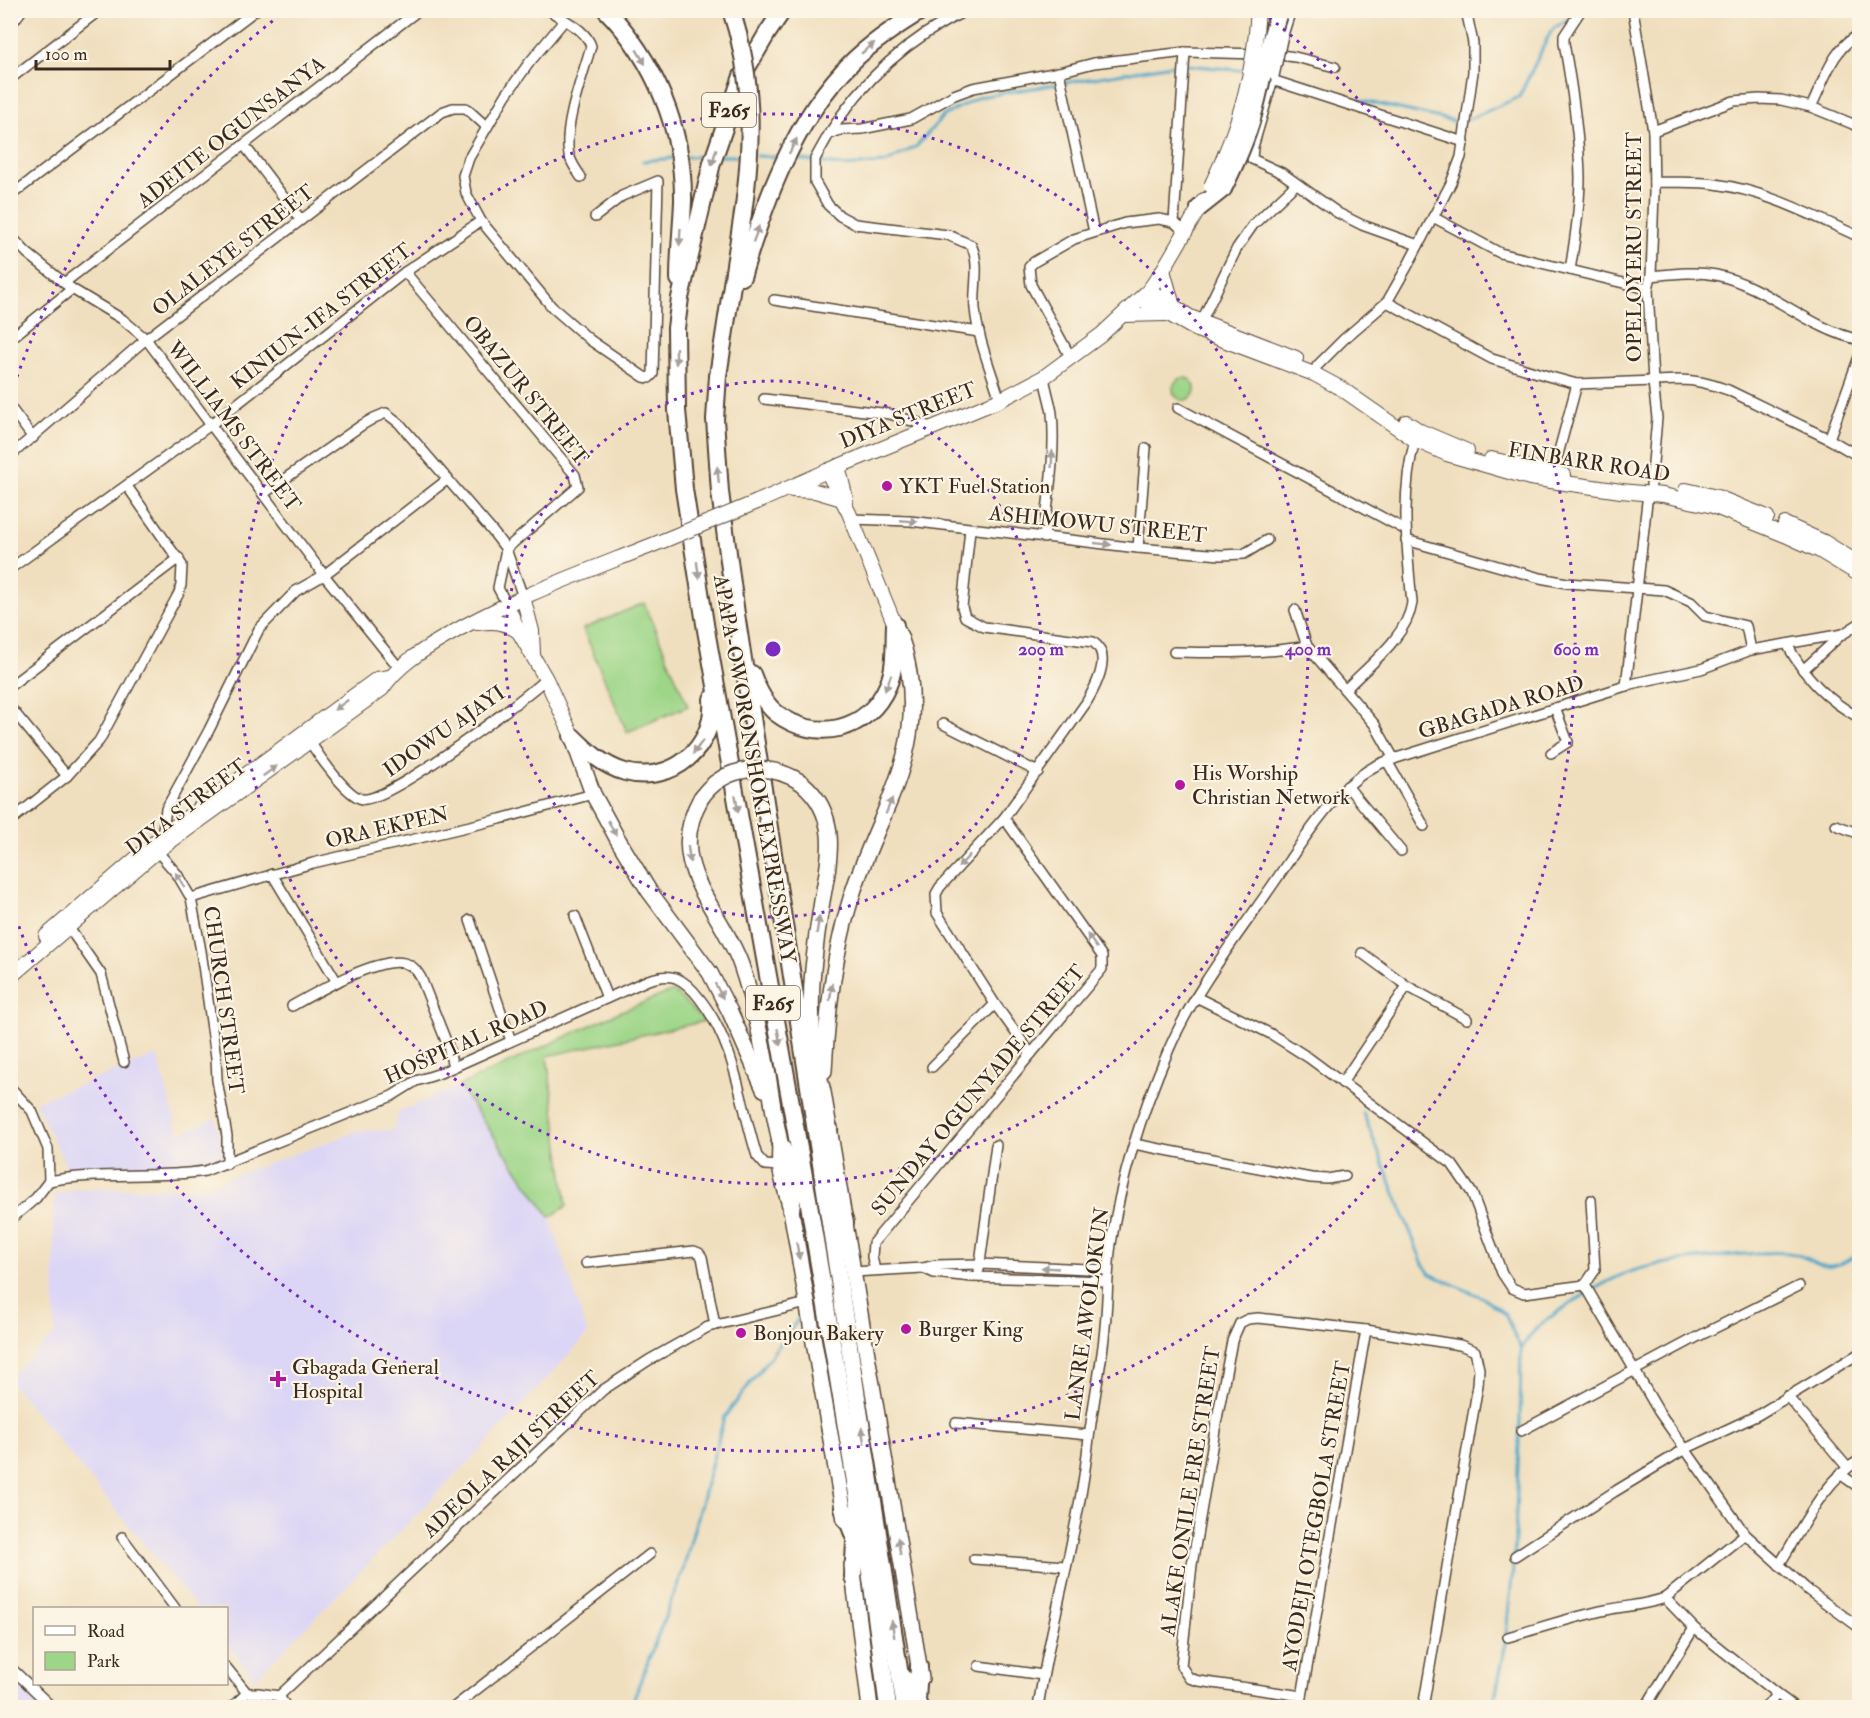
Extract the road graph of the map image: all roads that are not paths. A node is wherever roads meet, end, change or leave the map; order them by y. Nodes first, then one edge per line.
1 (22, 10) edge
2 (100, 10) edge
3 (256, 10) edge
4 (419, 10) edge
5 (549, 10) edge
6 (606, 10) edge
7 (731, 10) edge
8 (783, 10) edge
9 (923, 10) edge
10 (967, 10) edge
11 (1258, 10) edge
12 (1280, 10) edge
13 (1291, 10) edge
14 (1466, 10) edge
15 (1581, 10) edge
16 (1633, 10) edge
17 (564, 21) junction
18 (10, 26) edge
19 (1860, 35) edge
20 (1184, 60) junction
21 (1335, 67) dead end
22 (1060, 76) junction
23 (1273, 78) junction
24 (10, 79) edge
25 (1811, 107) junction
26 (487, 127) junction
27 (1860, 127) edge
28 (1653, 131) junction
29 (829, 134) junction
30 (1464, 142) junction
31 (244, 145) junction
32 (581, 177) dead end
33 (1654, 182) junction
34 (1296, 184) junction
35 (1217, 188) junction
36 (10, 196) edge
37 (1199, 208) joint
38 (596, 217) dead end
39 (1433, 217) junction
40 (301, 220) junction
41 (481, 221) junction
42 (1174, 222) junction
43 (1094, 232) junction
44 (1185, 232) junction
45 (10, 235) edge
46 (1860, 237) edge
47 (1418, 245) junction
48 (1163, 270) junction
49 (1570, 270) junction
50 (405, 272) junction
51 (1651, 276) junction
52 (68, 286) junction
53 (1648, 289) junction
54 (1145, 294) junction
55 (680, 297) junction
56 (774, 300) dead end
57 (1387, 302) junction
58 (1170, 310) junction
59 (1123, 315) junction
60 (1192, 321) junction
61 (726, 329) junction
62 (980, 332) junction
63 (10, 339) edge
64 (146, 339) junction
65 (1860, 340) edge
66 (1860, 354) edge
67 (1071, 358) junction
68 (1317, 366) junction
69 (1044, 377) junction
70 (1653, 382) junction
71 (1577, 384) junction
72 (764, 399) dead end
73 (1000, 400) junction
74 (10, 407) edge
75 (1178, 408) dead end
76 (209, 426) junction
77 (931, 428) junction
78 (33, 438) junction
79 (1829, 439) junction
80 (1415, 440) junction
81 (1146, 448) dead end
82 (10, 456) edge
83 (1860, 457) edge
84 (832, 468) junction
85 (1553, 473) junction
86 (448, 479) junction
87 (127, 486) junction
88 (1650, 489) junction
89 (787, 490) junction
90 (263, 494) junction
91 (839, 498) junction
92 (1715, 501) junction
93 (850, 516) junction
94 (970, 529) junction
95 (1404, 529) junction
96 (1044, 538) junction
97 (1267, 540) dead end
98 (1406, 540) junction
99 (1138, 548) junction
100 (506, 549) junction
101 (179, 558) junction
102 (1860, 564) edge
103 (10, 569) edge
104 (324, 575) junction
105 (1860, 575) edge
106 (1638, 588) junction
107 (523, 597) junction
108 (507, 605) junction
109 (1295, 610) dead end
110 (736, 614) junction
111 (469, 623) junction
112 (1860, 623) edge
113 (895, 625) junction
114 (706, 630) junction
115 (519, 632) junction
116 (1843, 634) junction
117 (1787, 644) junction
118 (1307, 646) junction
119 (1751, 650) junction
120 (1174, 652) dead end
121 (533, 656) junction
122 (1803, 670) junction
123 (395, 673) junction
124 (546, 679) junction
125 (10, 686) edge
126 (1626, 686) junction
127 (1345, 690) junction
128 (10, 706) edge
129 (1555, 708) junction
130 (1860, 718) edge
131 (943, 724) dead end
132 (572, 736) junction
133 (310, 742) junction
134 (1551, 753) dead end
135 (1390, 760) junction
136 (1038, 772) junction
137 (67, 776) junction
138 (1347, 786) junction
139 (593, 794) junction
140 (1004, 818) junction
141 (10, 821) edge
142 (1836, 825) dead end
143 (1424, 826) dead end
144 (1860, 834) edge
145 (162, 836) junction
146 (157, 851) junction
147 (1401, 851) dead end
148 (272, 874) junction
149 (191, 898) junction
150 (575, 916) dead end
151 (470, 920) dead end
152 (69, 928) junction
153 (1362, 953) dead end
154 (10, 965) edge
155 (10, 977) edge
156 (337, 982) junction
157 (1407, 986) junction
158 (1196, 997) junction
159 (607, 998) junction
160 (995, 1004) junction
161 (292, 1006) dead end
162 (1467, 1018) dead end
163 (511, 1041) junction
164 (1031, 1054) junction
165 (124, 1062) dead end
166 (453, 1067) junction
167 (932, 1067) dead end
168 (1342, 1083) junction
169 (10, 1087) edge
170 (823, 1092) junction
171 (774, 1111) junction
172 (823, 1133) junction
173 (796, 1137) junction
174 (780, 1144) joint
175 (1134, 1144) junction
176 (996, 1145) dead end
177 (227, 1164) junction
178 (788, 1169) junction
179 (1345, 1176) dead end
180 (49, 1181) junction
181 (1591, 1200) dead end
182 (808, 1204) junction
183 (791, 1210) joint
184 (10, 1220) edge
185 (837, 1224) junction
186 (586, 1263) dead end
187 (980, 1264) junction
188 (923, 1268) junction
189 (875, 1270) junction
190 (1108, 1270) junction
191 (853, 1272) junction
192 (978, 1277) junction
193 (1107, 1281) junction
194 (1799, 1286) dead end
195 (1587, 1288) junction
196 (807, 1304) junction
197 (715, 1324) junction
198 (1366, 1330) junction
199 (1860, 1353) edge
200 (1634, 1372) junction
201 (1787, 1396) junction
202 (956, 1423) dead end
203 (1521, 1431) dead end
204 (1089, 1435) junction
205 (1685, 1449) junction
206 (1860, 1460) edge
207 (1844, 1470) junction
208 (1860, 1488) edge
209 (851, 1506) junction
210 (1745, 1534) junction
211 (122, 1537) dead end
212 (855, 1543) junction
213 (650, 1554) dead end
214 (1515, 1556) dead end
215 (974, 1559) dead end
216 (1779, 1565) junction
217 (1065, 1566) junction
218 (853, 1577) junction
219 (872, 1578) junction
220 (1665, 1598) junction
221 (174, 1607) edge
222 (1694, 1628) junction
223 (1860, 1628) edge
224 (1508, 1637) dead end
225 (919, 1666) joint
226 (979, 1666) dead end
227 (10, 1667) edge
228 (228, 1669) edge
229 (1043, 1675) junction
230 (247, 1693) junction
231 (1777, 1694) junction
232 (279, 1696) junction
233 (1302, 1696) junction
234 (917, 1706) edge
235 (53, 1707) edge
236 (231, 1707) edge
237 (287, 1707) edge
238 (453, 1707) edge
239 (870, 1707) edge
240 (888, 1707) edge
241 (1038, 1707) edge
242 (1300, 1707) edge
243 (1423, 1707) edge
244 (1646, 1707) edge
245 (1765, 1707) edge
246 (1797, 1707) edge

1 - 18 street
2 - 24 street
3 - 36 street
4 - 31 street, ADEITE OGUNSANYA
5 - 17 street
6 -> 55 highway
7 - 61 highway, bridge
8 -> 55 highway, F265, bridge
61 -> 9 highway, F265
10 - 29 street
11 - 35 main road, bridge
12 - 35 highway, bridge
13 - 23 street, bridge
14 - 30 street
15 - 49 street
16 - 28 street, OPELOYERU STREET
17 - 26 street
17 - 32 street
19 - 25 street
20 - 21 street
20 - 22 street
20 - 42 street
22 - 29 street
22 - 43 street
23 - 30 street
23 - 34 street
25 - 27 street
25 - 28 street
26 - 40 street, OLALEYE STREET
26 - 41 street
28 - 33 street, OPELOYERU STREET
29 - 62 street
30 - 39 street
31 - 40 street
31 - 52 street, ADEITE OGUNSANYA
33 - 46 street
33 - 51 street, OPELOYERU STREET
34 - 47 street
34 - 60 street
35 - 37 highway
37 - 44 main road, DIYA STREET
38 - 41 street
39 - 47 street
39 - 49 street
40 - 64 street, OLALEYE STREET
41 - 50 street, KINIUN-IFA STREET
42 - 43 street
42 - 44 street
43 - 67 street
44 - 48 main road, DIYA STREET
45 - 52 street, WILLIAMS STREET
47 - 57 street
48 - 54 main road, DIYA STREET
48 - 58 main road
49 - 53 street
50 - 76 street, KINIUN-IFA STREET
50 - 100 street, OBAZUR STREET
51 - 53 street, OPELOYERU STREET
51 - 65 street
52 - 63 street, ADEITE OGUNSANYA
52 - 64 street, WILLIAMS STREET
53 - 70 street, OPELOYERU STREET
54 - 58 main road
54 - 59 main road, DIYA STREET
55 -> 114 highway, APAPA-OWORONSHOKI EXPRESSWAY / F265
56 - 62 street
57 - 68 street
57 - 71 street
58 - 59 main road
58 - 60 main road
59 - 67 main road, DIYA STREET
60 - 68 main road, FINBARR ROAD
60 - 80 main road, FINBARR ROAD
110 -> 61 highway, APAPA-OWORONSHOKI EXPRESSWAY / F265
62 - 73 street
64 - 76 street, WILLIAMS STREET
64 - 78 street, OLALEYE STREET
66 - 79 street
67 - 69 main road, DIYA STREET
68 - 85 main road, FINBARR ROAD
69 - 73 main road, DIYA STREET
96 -> 69 street
70 - 71 street
70 - 79 street
70 - 88 street, OPELOYERU STREET
71 - 85 street
72 - 77 street
73 - 77 main road, DIYA STREET
74 - 78 street
75 - 95 street
76 - 87 street, KINIUN-IFA STREET
76 - 90 street, WILLIAMS STREET
77 - 84 main road, DIYA STREET
78 - 82 street, OLALEYE STREET
79 - 83 street
80 - 88 main road, FINBARR ROAD
80 - 95 street
81 - 99 street
84 - 89 main road, DIYA STREET
84 - 91 main road
84 - 93 main road
85 - 88 main road, FINBARR ROAD
86 - 90 street
86 - 100 street
86 - 104 street
87 - 101 street
87 - 103 street, KINIUN-IFA STREET
88 - 92 main road, FINBARR ROAD
88 - 106 street, OPELOYERU STREET
89 - 91 main road
89 - 107 main road, DIYA STREET, bridge
90 - 104 street, WILLIAMS STREET
91 - 93 main road
92 - 102 main road, FINBARR ROAD
92 - 105 main road, FINBARR ROAD
93 -> 94 street, ASHIMOWU STREET
93 - 113 main road
94 - 96 street, ASHIMOWU STREET
94 - 136 street
95 - 98 street
96 -> 99 street, ASHIMOWU STREET
97 - 99 street, ASHIMOWU STREET
98 - 106 street
98 - 127 street
100 - 107 street
100 - 108 street
101 - 125 street
101 - 137 street
104 - 123 street, WILLIAMS STREET
104 - 145 street
106 - 119 street
106 - 126 street, OPELOYERU STREET
107 - 108 main road, DIYA STREET
107 - 121 main road
108 - 111 main road, DIYA STREET
108 - 115 main road
109 - 118 street
113 -> 110 highway
110 - 172 highway, APAPA-OWORONSHOKI EXPRESSWAY / F265
111 - 115 main road
111 - 123 main road, DIYA STREET
112 - 116 street, GBAGADA ROAD
170 -> 113 main road
114 -> 132 highway
114 -> 173 highway, APAPA-OWORONSHOKI EXPRESSWAY / F265
115 - 121 main road
116 - 117 street, GBAGADA ROAD
116 - 122 street
117 - 119 street, GBAGADA ROAD
117 - 122 street
118 - 120 street
118 - 127 street
119 - 126 street, GBAGADA ROAD
121 - 124 main road
122 - 130 street
123 - 133 main road, DIYA STREET
123 -> 145 main road, DIYA STREET
124 - 132 main road
124 - 133 street, IDOWU AJAYI
126 - 129 street, GBAGADA ROAD
127 - 135 street
128 - 137 street
129 - 134 street
129 - 135 street, GBAGADA ROAD
131 - 136 street
132 - 139 main road
146 -> 133 main road, DIYA STREET
135 - 138 street, LANRE AWOLOKUN
135 - 143 street
136 - 140 street
137 - 141 street
138 - 147 street
138 - 158 street, LANRE AWOLOKUN
139 - 148 street, ORA EKPEN
139 -> 171 main road
140 -> 160 street
164 -> 140 street, SUNDAY OGUNYADE STREET
142 - 144 street
145 - 154 main road, DIYA STREET
149 -> 146 street, CHURCH STREET
146 - 152 main road, DIYA STREET
148 - 149 street, ORA EKPEN
148 - 156 street
149 - 177 street, CHURCH STREET
150 - 159 street
151 - 163 street
152 - 155 main road, DIYA STREET
152 - 165 street
153 - 157 street
156 - 161 street
156 - 166 street
157 - 162 street
157 - 168 street
158 - 168 street
158 - 175 street, LANRE AWOLOKUN
159 - 163 street, HOSPITAL ROAD
159 - 178 street, HOSPITAL ROAD
160 - 164 street
160 - 167 street
163 - 166 street, HOSPITAL ROAD
164 - 189 street, SUNDAY OGUNYADE STREET
166 - 177 street, HOSPITAL ROAD
168 - 195 street
169 - 180 street
170 -> 171 main road, bridge
170 - 172 main road, APAPA-OWORONSHOKI EXPRESSWAY
171 - 174 main road
172 - 185 highway, APAPA-OWORONSHOKI EXPRESSWAY / F265
172 - 185 highway
173 - 178 highway
173 - 182 highway, APAPA-OWORONSHOKI EXPRESSWAY / F265
174 - 178 highway
175 - 179 street
175 - 190 street, LANRE AWOLOKUN
176 - 187 street
177 - 180 street, HOSPITAL ROAD
178 - 182 highway
178 - 183 highway
180 - 184 street
181 - 195 street
182 - 209 highway, APAPA-OWORONSHOKI EXPRESSWAY / F265
183 -> 196 main road, APAPA-OWORONSHOKI EXPRESSWAY
185 - 191 main road, APAPA-OWORONSHOKI EXPRESSWAY
234 -> 185 highway, APAPA-OWORONSHOKI EXPRESSWAY / F265
186 - 197 street
187 - 188 street
190 -> 187 street
187 - 192 street
188 - 189 street
188 - 192 street
189 - 191 street
190 - 193 street, LANRE AWOLOKUN
225 -> 191 main road, APAPA-OWORONSHOKI EXPRESSWAY
192 - 193 street
193 - 204 street, LANRE AWOLOKUN
194 - 200 street
195 - 200 street
196 - 197 street, ADEOLA RAJI STREET
196 - 209 main road, APAPA-OWORONSHOKI EXPRESSWAY
197 - 232 street, ADEOLA RAJI STREET
198 - 233 street, AYODEJI OTEGBOLA STREET
198 - 233 street, ALAKE ONILE ERE STREET
198 - 243 street
199 - 201 street
200 - 203 street
200 - 205 street
201 - 205 street
201 - 207 street
202 - 204 street
204 - 217 street, LANRE AWOLOKUN
205 - 210 street
205 - 214 street
206 - 207 street
207 - 208 street
207 - 216 street
209 - 212 highway
209 - 218 main road, APAPA-OWORONSHOKI EXPRESSWAY
209 - 219 highway, APAPA-OWORONSHOKI EXPRESSWAY / F265
210 - 216 street
210 - 220 street
211 - 221 street
212 - 218 highway
212 - 219 highway
213 - 238 street
215 - 217 street
216 - 223 street
217 - 229 street, LANRE AWOLOKUN
218 - 239 main road, APAPA-OWORONSHOKI EXPRESSWAY
219 - 240 highway, APAPA-OWORONSHOKI EXPRESSWAY / F265
220 - 222 street
220 - 224 street
222 - 231 street
222 - 244 street
225 - 234 highway
226 - 229 street
227 - 235 street
228 - 230 street
229 - 241 street, LANRE AWOLOKUN
230 - 232 street
230 - 236 street
231 - 245 street
231 - 246 street
232 - 237 street
233 - 242 street, AYODEJI OTEGBOLA STREET

